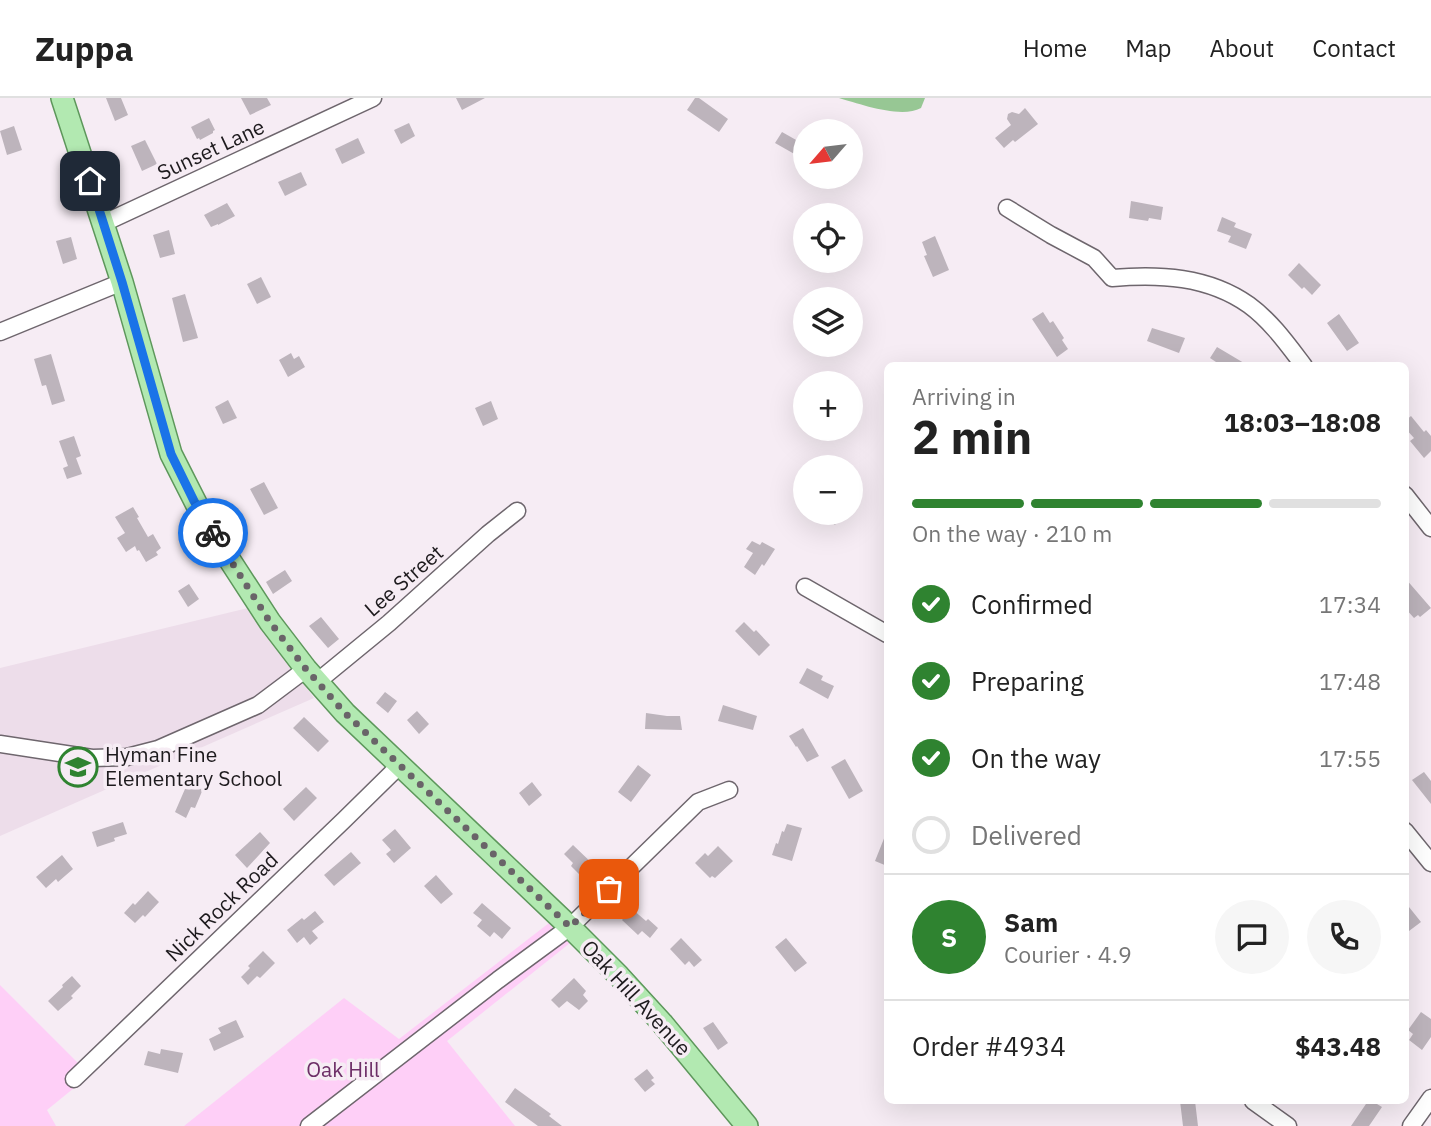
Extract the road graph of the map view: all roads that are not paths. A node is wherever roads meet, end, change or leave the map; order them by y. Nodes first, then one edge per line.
1 (62, 98) edge
2 (373, 98) edge
3 (1007, 208) dead end
4 (104, 223) junction
5 (122, 282) junction
6 (0, 332) edge
7 (1301, 362) edge
8 (1409, 500) edge
9 (517, 511) dead end
10 (1431, 528) edge
11 (806, 587) dead end
12 (884, 632) edge
13 (312, 675) junction
14 (0, 744) edge
15 (400, 765) junction
16 (729, 789) dead end
17 (1409, 836) edge
18 (1431, 863) edge
19 (570, 927) junction
20 (74, 1079) dead end
21 (1431, 1098) edge
22 (1257, 1104) edge
23 (309, 1126) edge
24 (747, 1126) edge
25 (1288, 1126) edge
26 (1411, 1126) edge

1 - 4 main road, Oak Hill Avenue
2 - 4 street, Sunset Lane
3 - 7 street
4 - 5 main road, Oak Hill Avenue
5 - 6 street
5 - 13 main road, Oak Hill Avenue
8 - 10 street
9 - 13 street, Lee Street
11 - 12 street
13 - 14 street, Lee Street
13 - 15 main road, Oak Hill Avenue
15 - 19 main road, Oak Hill Avenue
15 - 20 street, Nick Rock Road
16 - 19 street
17 - 18 street
19 - 23 street
19 - 24 main road, Oak Hill Avenue
21 - 26 street
22 - 25 street

